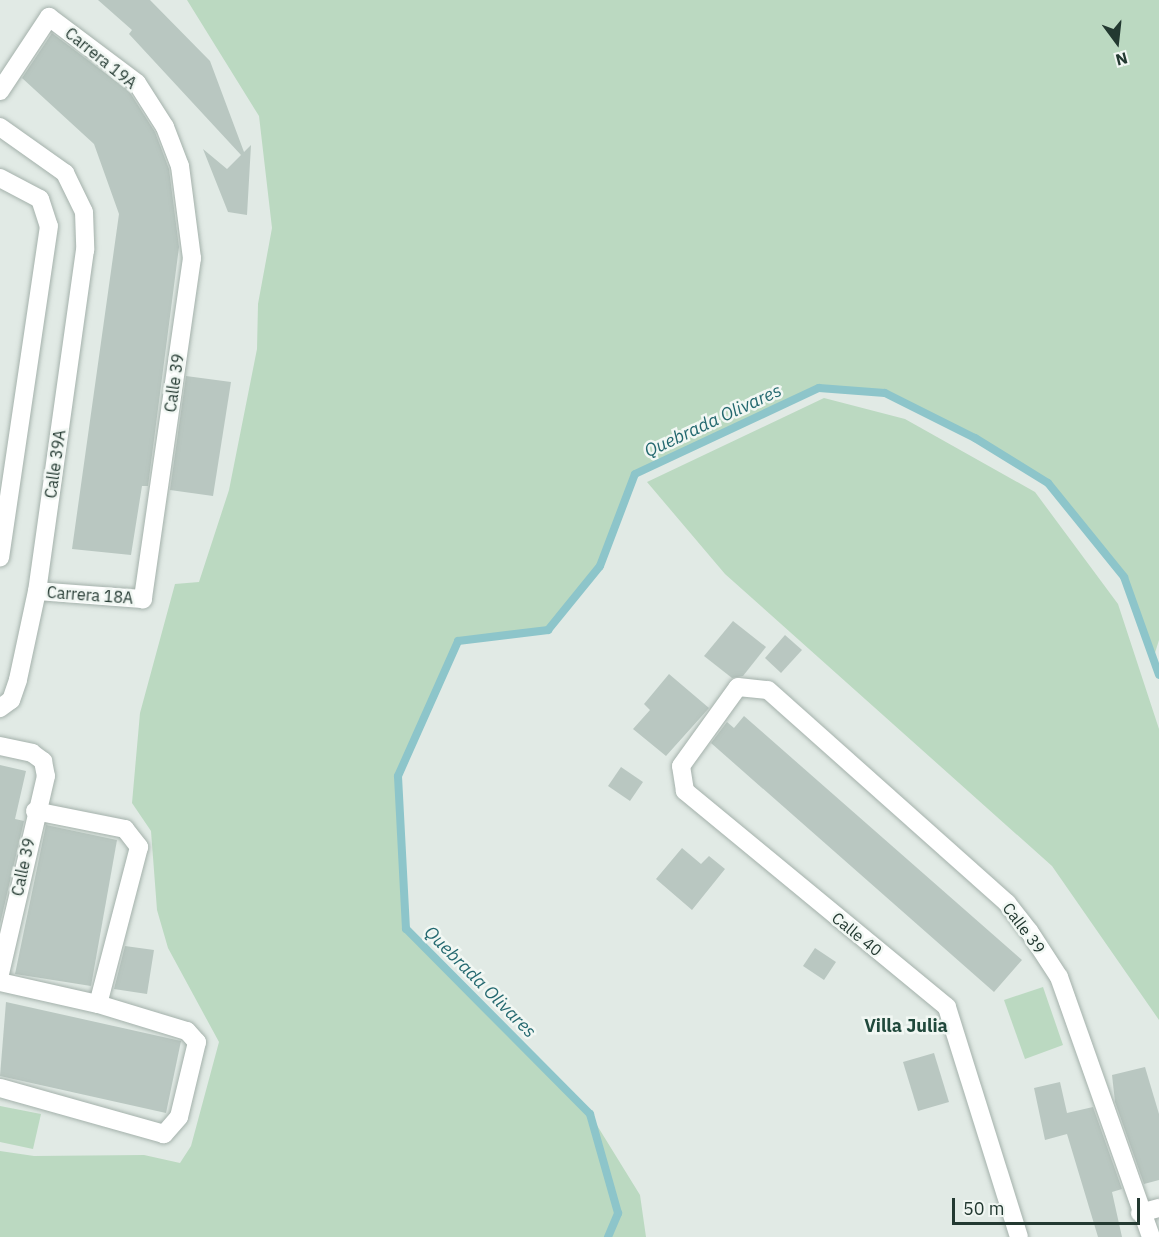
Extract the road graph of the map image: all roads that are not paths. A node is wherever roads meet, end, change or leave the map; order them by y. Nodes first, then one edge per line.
1 (0, 91) edge
2 (0, 127) edge
3 (180, 166) joint
4 (0, 178) edge
5 (0, 557) edge
6 (36, 591) junction
7 (143, 599) joint
8 (747, 685) joint
9 (0, 708) edge
10 (0, 746) edge
11 (35, 811) junction
12 (0, 974) edge
13 (0, 982) edge
14 (98, 1004) junction
15 (0, 1088) edge
16 (1159, 1208) edge
17 (1140, 1213) junction
18 (1019, 1237) edge
19 (1151, 1237) edge

1 - 3 street, Carrera 19A
2 - 6 street, Calle 39A
3 - 7 street, Calle 39
4 - 5 street
6 - 7 street, Carrera 18A
6 - 9 street, Calle 39A
8 - 17 street, Calle 39
8 - 18 street, Calle 40
10 - 11 street, Calle 39
11 - 12 street, Calle 39
11 - 14 street
13 - 14 street
14 - 15 street
16 - 17 street
17 - 19 street, Calle 39

